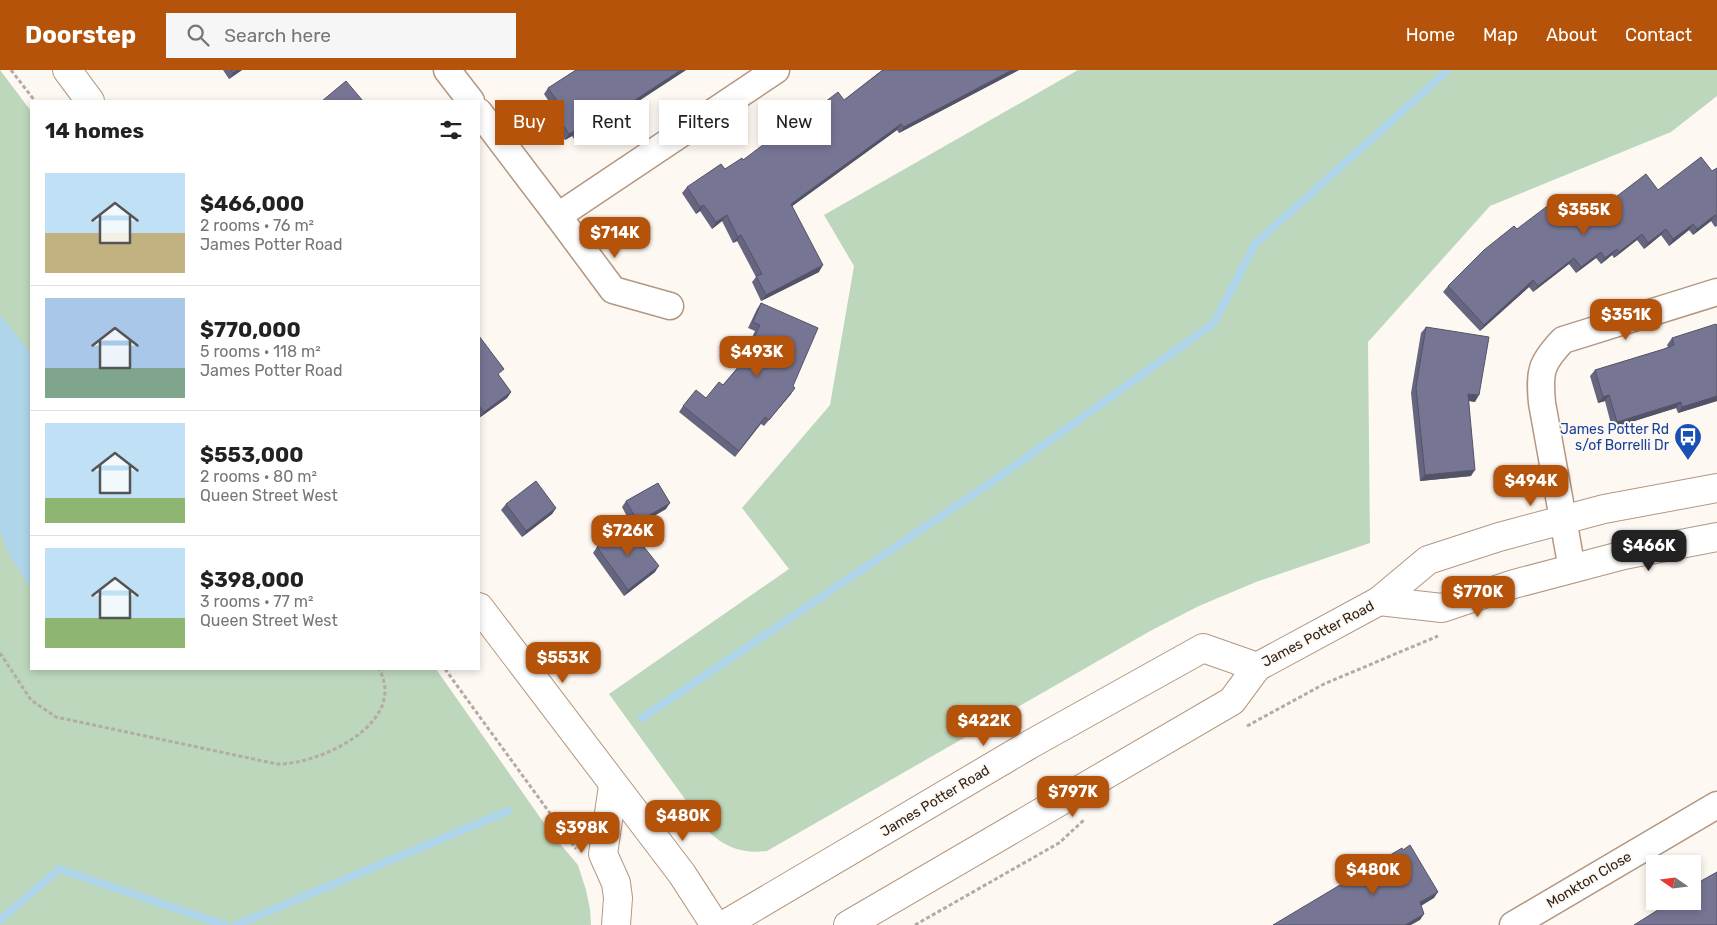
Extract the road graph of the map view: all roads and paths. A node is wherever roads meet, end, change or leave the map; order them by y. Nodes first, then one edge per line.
1 (11, 70) edge
2 (66, 70) edge
3 (447, 70) edge
4 (776, 70) edge
5 (34, 100) edge
6 (89, 100) edge
7 (470, 100) edge
8 (480, 113) edge
9 (558, 216) junction
10 (1717, 292) edge
11 (670, 306) dead end
12 (1717, 488) edge
13 (1563, 520) junction
14 (1717, 537) edge
15 (1572, 569) junction
16 (1379, 601) junction
17 (480, 607) edge
18 (1442, 634) dead end
19 (0, 653) edge
20 (1257, 667) junction
21 (379, 670) edge
22 (446, 670) edge
23 (1238, 730) dead end
24 (613, 786) junction
25 (1717, 805) edge
26 (1087, 818) dead end
27 (581, 855) dead end
28 (937, 873) junction
29 (616, 925) edge
30 (715, 925) edge
31 (724, 925) edge
32 (848, 925) edge
33 (881, 925) edge
34 (915, 925) edge
35 (1513, 925) edge

1 - 5 path
2 - 6 main road
3 - 7 street
4 - 9 street
8 - 9 street
9 - 11 street
10 - 13 street
12 - 13 main road, James Potter Road
13 - 15 street
13 - 16 main road, James Potter Road
14 - 15 main road, James Potter Road
15 - 16 main road, James Potter Road
16 - 20 main road, James Potter Road
17 - 24 main road
18 - 23 path
19 - 21 path
20 - 28 main road, James Potter Road
20 - 31 main road, James Potter Road
22 - 27 path
24 - 29 main road
24 - 30 main road
25 - 35 street, Monkton Close
26 - 34 path
28 - 32 main road, James Potter Road
28 - 33 main road

